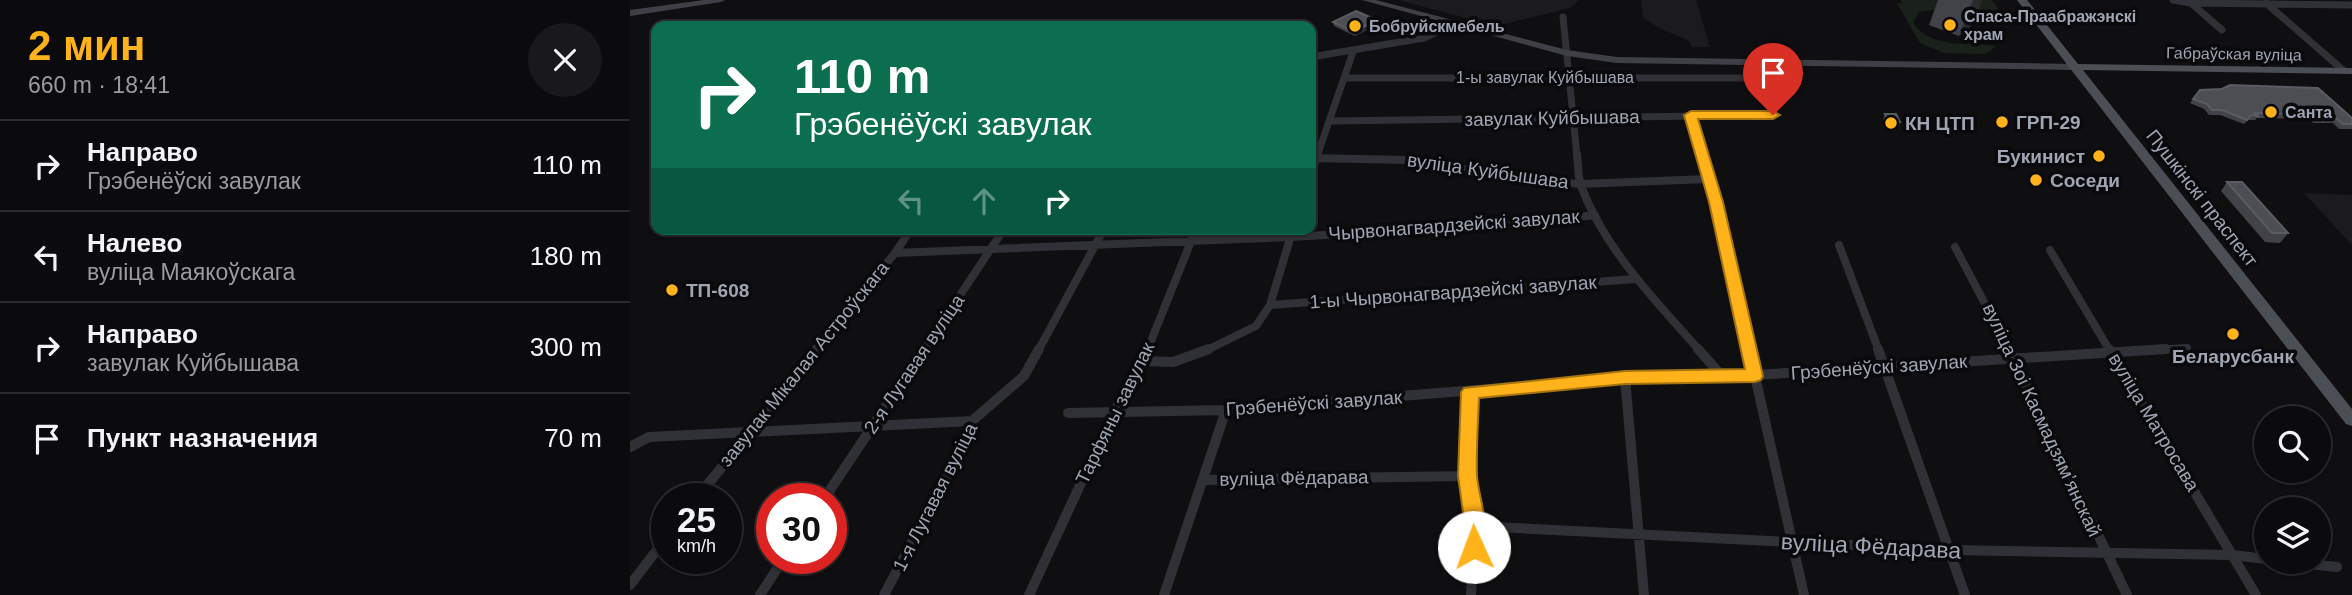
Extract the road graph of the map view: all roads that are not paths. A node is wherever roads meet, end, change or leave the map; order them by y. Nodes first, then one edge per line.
1 (722, 0) edge
2 (1366, 0) edge
3 (2022, 0) edge
4 (2173, 0) edge
5 (2264, 2) edge
6 (2192, 3) junction
7 (2352, 5) edge
8 (630, 13) edge
9 (1563, 18) dead end
10 (1452, 24) junction
11 (2222, 30) dead end
12 (1353, 52) junction
13 (1567, 53) junction
14 (1316, 56) edge
15 (2075, 67) junction
16 (2347, 71) edge
17 (1570, 76) junction
18 (1346, 78) junction
19 (1745, 78) dead end
20 (1691, 115) junction
21 (1773, 115) dead end
22 (1573, 118) junction
23 (1331, 121) junction
24 (1316, 152) edge
25 (1316, 158) edge
26 (1708, 179) junction
27 (1580, 184) junction
28 (1595, 215) junction
29 (1316, 232) edge
30 (907, 235) edge
31 (1000, 235) edge
32 (1101, 235) edge
33 (1194, 235) edge
34 (1267, 235) edge
35 (1291, 235) edge
36 (1191, 241) junction
37 (1839, 245) dead end
38 (1095, 246) junction
39 (1955, 247) dead end
40 (991, 250) junction
41 (2050, 250) dead end
42 (895, 253) junction
43 (1636, 279) junction
44 (1270, 305) junction
45 (2188, 348) dead end
46 (2112, 352) junction
47 (2012, 358) junction
48 (1143, 361) junction
49 (1885, 367) junction
50 (1722, 376) junction
51 (1755, 376) junction
52 (1625, 378) junction
53 (1470, 392) junction
54 (1226, 410) junction
55 (1114, 412) junction
56 (1068, 413) dead end
57 (2352, 420) edge
58 (972, 421) junction
59 (874, 425) junction
60 (748, 431) junction
61 (630, 447) edge
62 (1468, 476) junction
63 (1205, 480) junction
64 (708, 483) edge
65 (835, 483) edge
66 (1475, 526) junction
67 (1637, 535) junction
68 (1790, 543) junction
69 (1949, 551) junction
70 (2106, 555) junction
71 (2233, 555) junction
72 (651, 558) edge
73 (2254, 558) edge
74 (2331, 566) edge
75 (2337, 567) dead end
76 (774, 574) edge
77 (630, 585) edge
78 (760, 595) edge
79 (884, 595) edge
80 (1029, 595) edge
81 (1164, 595) edge
82 (1471, 595) edge
83 (1644, 595) edge
84 (1804, 595) edge
85 (1965, 595) edge
86 (2127, 595) edge
87 (2256, 595) edge

1 - 8 main road
2 - 10 main road, Габраўская вуліца
3 - 15 main road, Пушкінскі праспект
4 - 6 street
5 - 6 street
5 - 7 street
5 - 16 street
6 - 11 street
9 - 13 street
10 - 12 street
10 - 13 main road, Габраўская вуліца
12 - 14 street
12 - 18 street
13 - 15 main road, Габраўская вуліца
13 - 17 street
15 - 16 main road, Габраўская вуліца
15 - 57 main road, Пушкінскі праспект
17 - 18 street, 1-ы завулак Куйбышава
17 - 19 street, 1-ы завулак Куйбышава
17 - 22 street
18 - 23 street
20 - 21 street, завулак Куйбышава
20 - 22 street, завулак Куйбышава
20 - 26 street
22 - 23 street, завулак Куйбышава
22 - 27 street
23 - 24 street
25 - 27 street, вуліца Куйбышава
26 - 27 street, вуліца Куйбышава
26 - 51 street
27 - 28 street
28 - 29 street, Чырвонагвардзейскі завулак
28 - 43 street
30 - 42 street, завулак Мікалая Астроўскага
31 - 40 street, 2-я Лугавая вуліца
32 - 38 street, 1-я Лугавая вуліца
33 - 36 street, Тарфяны завулак
34 - 36 street, Чырвонагвардзейскі завулак
35 - 44 street
36 - 38 street, Чырвонагвардзейскі завулак
36 - 48 street, Тарфяны завулак
37 - 49 street
38 - 40 street, Чырвонагвардзейскі завулак
38 - 58 street, 1-я Лугавая вуліца
39 - 47 street, вуліца Зоі Касмадзямʼянскай
40 - 42 street, Чырвонагвардзейскі завулак
40 - 59 street, 2-я Лугавая вуліца
41 - 46 street, вуліца Матросава
42 - 60 street, завулак Мікалая Астроўскага
43 - 44 street, 1-ы Чырвонагвардзейскі завулак
43 - 50 street
44 - 48 street
45 - 46 street, Грэбенёўскі завулак
46 - 47 street, Грэбенёўскі завулак
46 - 71 street, вуліца Матросава
47 - 49 street, Грэбенёўскі завулак
47 - 70 street, вуліца Зоі Касмадзямʼянскай
48 - 55 street, Тарфяны завулак
49 - 51 street, Грэбенёўскі завулак
49 - 69 street
50 - 51 street, Грэбенёўскі завулак
50 - 52 street, Грэбенёўскі завулак
51 - 68 street
52 - 53 street, Грэбенёўскі завулак
52 - 67 street
53 - 54 street, Грэбенёўскі завулак
53 - 62 street
54 - 55 street, Грэбенёўскі завулак
54 - 63 street
55 - 56 street, Грэбенёўскі завулак
55 - 80 street, Тарфяны завулак
58 - 59 street
58 - 79 street, 1-я Лугавая вуліца
59 - 60 street
59 - 65 street, 2-я Лугавая вуліца
60 - 61 street
60 - 64 street, завулак Мікалая Астроўскага
62 - 63 street, вуліца Фёдарава
62 - 66 street
63 - 81 street
66 - 67 street, вуліца Фёдарава
66 - 82 street
67 - 68 street, вуліца Фёдарава
67 - 83 street
68 - 69 street, вуліца Фёдарава
68 - 84 street
69 - 70 street, вуліца Фёдарава
69 - 85 street
70 - 71 street, вуліца Фёдарава
70 - 86 street, вуліца Зоі Касмадзямʼянскай
71 - 73 street, вуліца Фёдарава
71 - 87 street, вуліца Матросава
72 - 77 street
74 - 75 street
76 - 78 street

